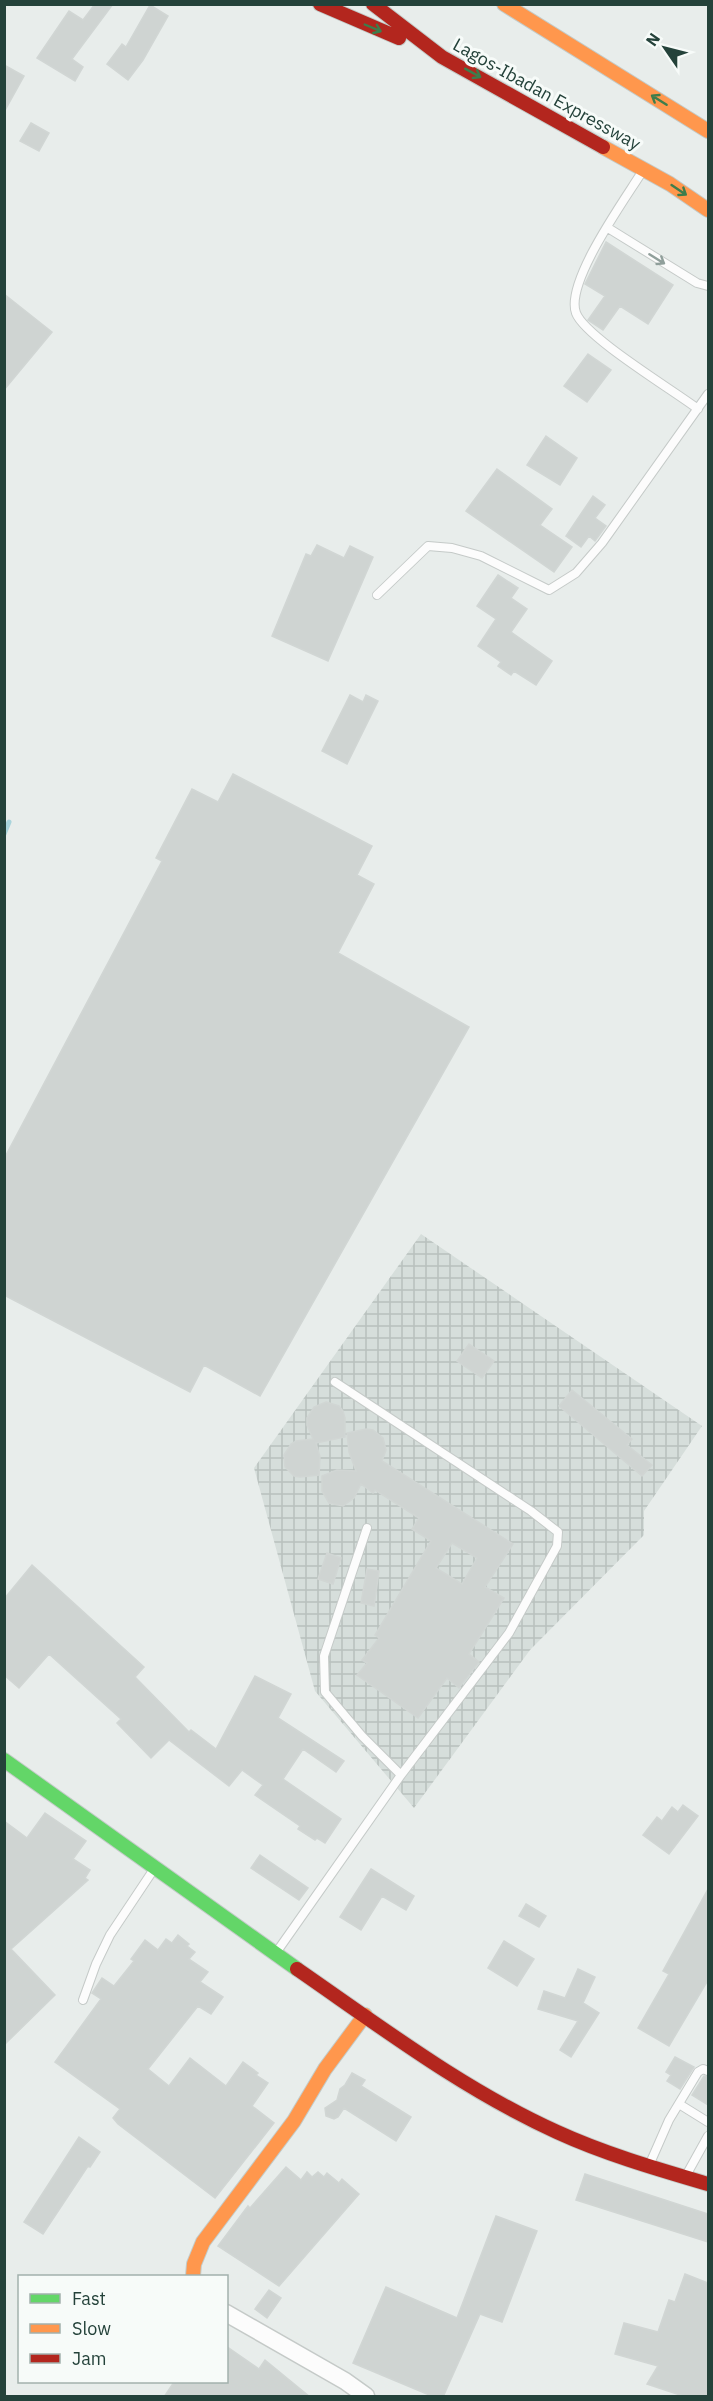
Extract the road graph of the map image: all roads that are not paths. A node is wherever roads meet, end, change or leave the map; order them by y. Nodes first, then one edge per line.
1 (320, 4) edge
2 (373, 4) edge
3 (504, 4) edge
4 (442, 57) junction
5 (708, 131) edge
6 (644, 169) junction
7 (708, 210) edge
8 (608, 228) junction
9 (708, 286) edge
10 (708, 394) edge
11 (698, 408) junction
12 (377, 595) dead end
13 (335, 1382) dead end
14 (367, 1528) dead end
15 (4, 1760) edge
16 (401, 1775) junction
17 (156, 1867) junction
18 (274, 1955) junction
19 (83, 2000) dead end
20 (364, 2015) junction
21 (708, 2071) edge
22 (679, 2104) junction
23 (708, 2122) edge
24 (708, 2136) edge
25 (648, 2167) junction
26 (686, 2177) junction
27 (708, 2184) edge
28 (194, 2275) edge
29 (228, 2314) edge
30 (365, 2396) edge

1 -> 4 main road
2 - 4 main road, Lagos-Ibadan Expressway
5 -> 3 main road
4 -> 6 main road, Lagos-Ibadan Expressway
6 -> 7 main road, Lagos-Ibadan Expressway
6 - 8 lane
8 -> 9 lane
8 - 11 lane
10 - 11 lane
11 - 12 lane
13 - 16 lane
14 - 16 lane
15 - 17 main road
16 - 18 lane
17 - 18 main road
17 - 19 lane
18 - 20 main road
20 - 25 main road
20 - 28 main road
21 - 22 lane
22 - 23 lane
22 - 25 lane
24 - 26 lane
25 - 26 main road
26 - 27 main road
29 - 30 street

